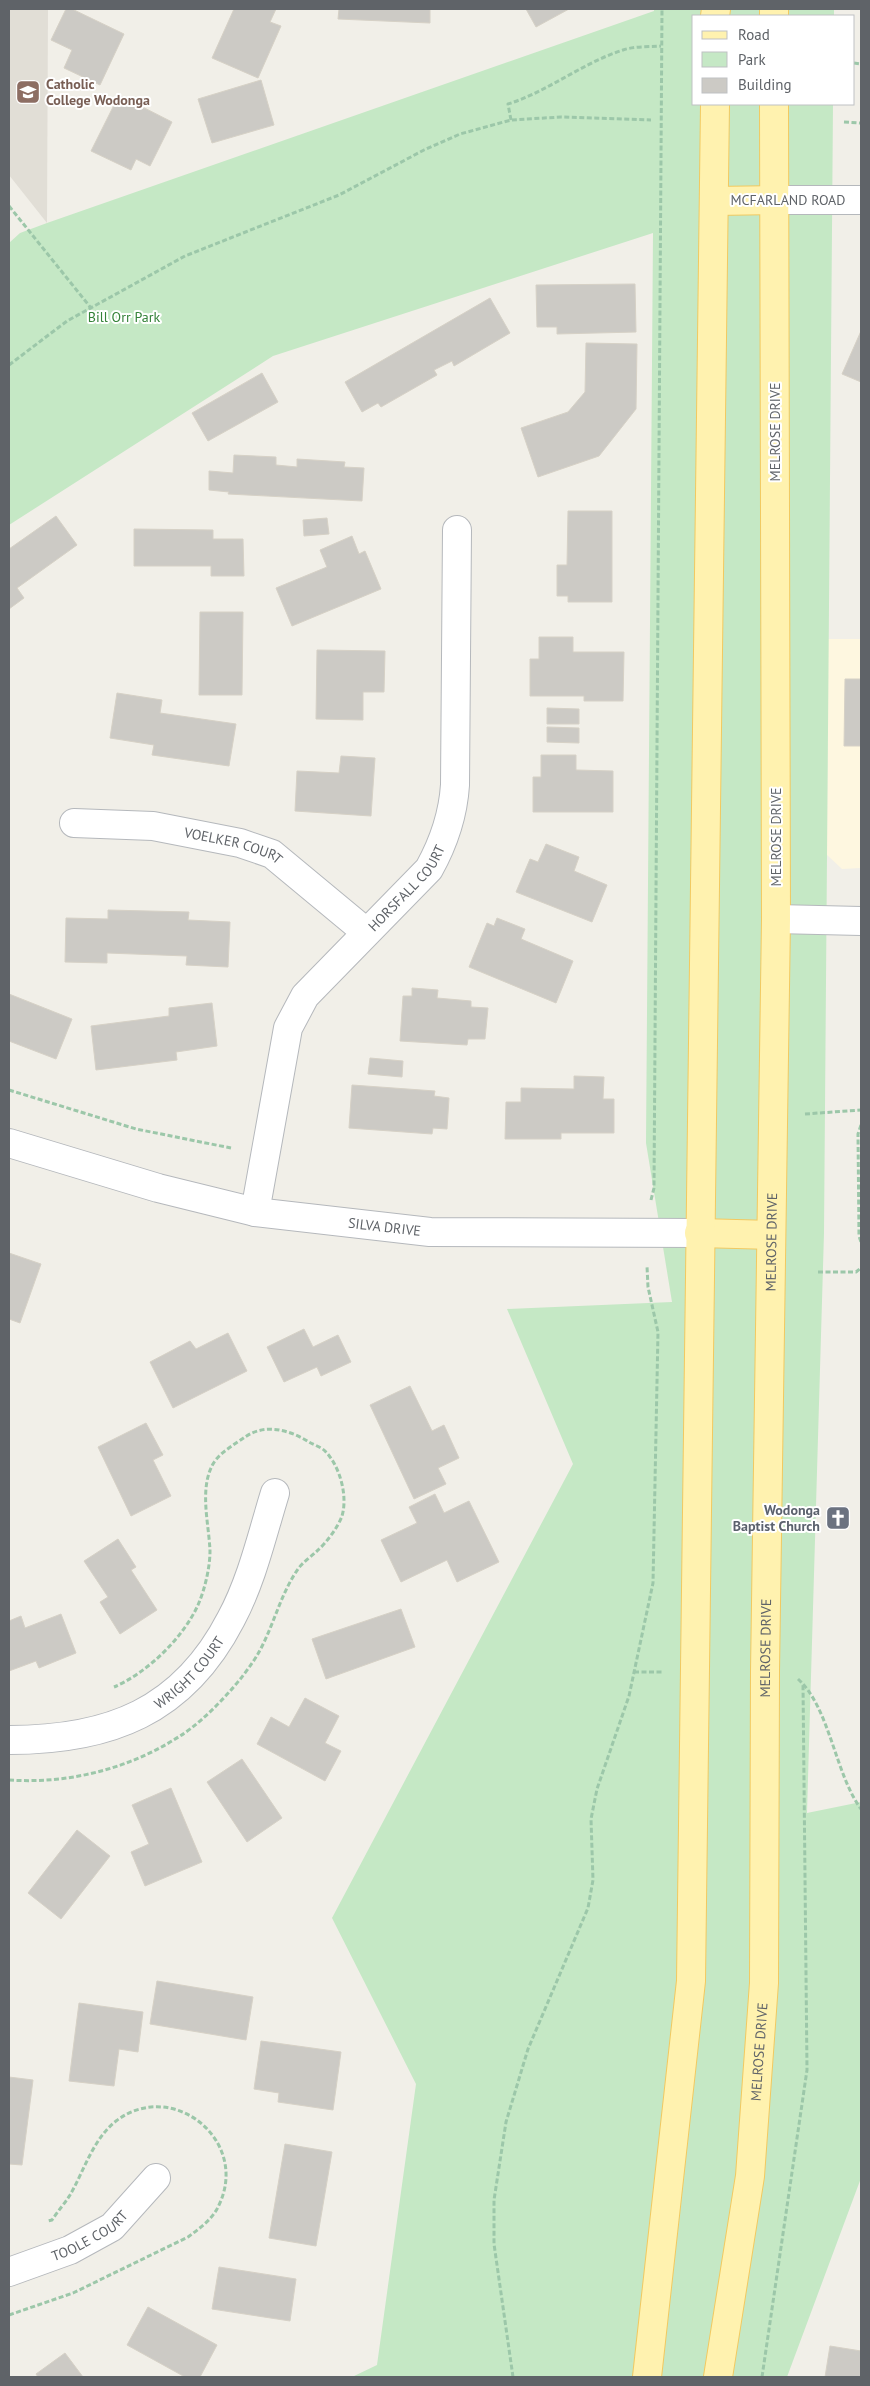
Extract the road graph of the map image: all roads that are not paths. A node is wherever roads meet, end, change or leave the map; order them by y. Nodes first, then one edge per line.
1 (715, 105) edge
2 (774, 105) edge
3 (775, 200) junction
4 (861, 200) edge
5 (714, 201) junction
6 (457, 530) dead end
7 (74, 823) dead end
8 (776, 919) junction
9 (861, 921) edge
10 (366, 932) junction
11 (9, 1143) edge
12 (255, 1212) junction
13 (700, 1233) junction
14 (771, 1235) junction
15 (275, 1494) dead end
16 (9, 1740) edge
17 (156, 2178) dead end
18 (9, 2272) edge
19 (647, 2377) edge
20 (718, 2377) edge

1 - 5 main road
2 - 3 main road, MELROSE DRIVE
3 - 4 street, MCFARLAND ROAD
3 - 5 main road, MCFARLAND ROAD
3 - 8 main road, MELROSE DRIVE
5 - 13 main road
6 - 10 street, HORSFALL COURT
7 - 10 street, VOELKER COURT
8 - 9 street
8 - 14 main road, MELROSE DRIVE
10 - 12 street, HORSFALL COURT
11 - 12 street, SILVA DRIVE
12 - 13 street, SILVA DRIVE
13 - 14 main road, SILVA DRIVE
13 - 19 main road
14 - 20 main road, MELROSE DRIVE
15 - 16 street, WRIGHT COURT
17 - 18 street, TOOLE COURT

